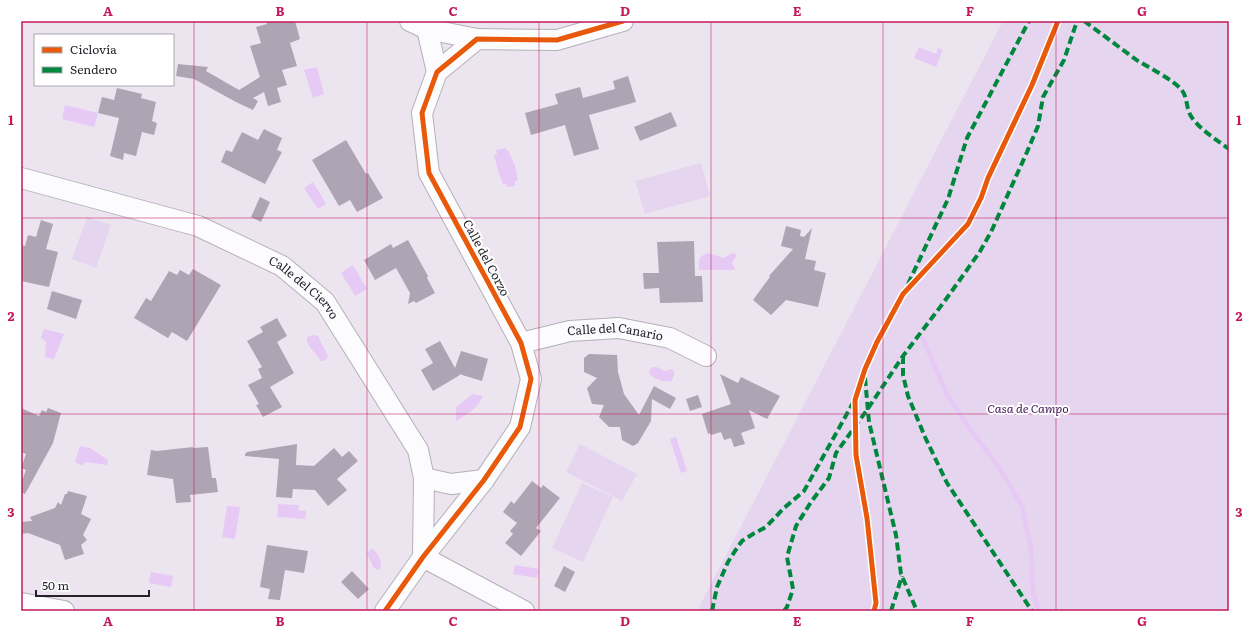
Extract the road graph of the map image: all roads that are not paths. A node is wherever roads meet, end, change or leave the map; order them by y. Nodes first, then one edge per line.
1 (623, 21) edge
2 (419, 25) edge
3 (477, 39) junction
4 (437, 72) junction
5 (21, 178) edge
6 (521, 343) junction
7 (706, 356) dead end
8 (424, 478) junction
9 (484, 480) junction
10 (423, 557) junction
11 (21, 603) edge
12 (64, 611) edge
13 (385, 611) edge
14 (524, 611) edge

1 - 3 street
2 - 3 street
2 - 4 street
3 - 4 street
4 - 6 street, Calle del Corzo
5 - 8 street, Calle del Ciervo
6 - 7 street, Calle del Canario
6 - 9 street, Calle del Corzo
8 - 9 street
8 - 10 street, Calle del Ciervo
9 - 10 street, Calle del Corzo
10 - 13 street, Calle del Corzo
10 - 14 street
11 - 12 street

